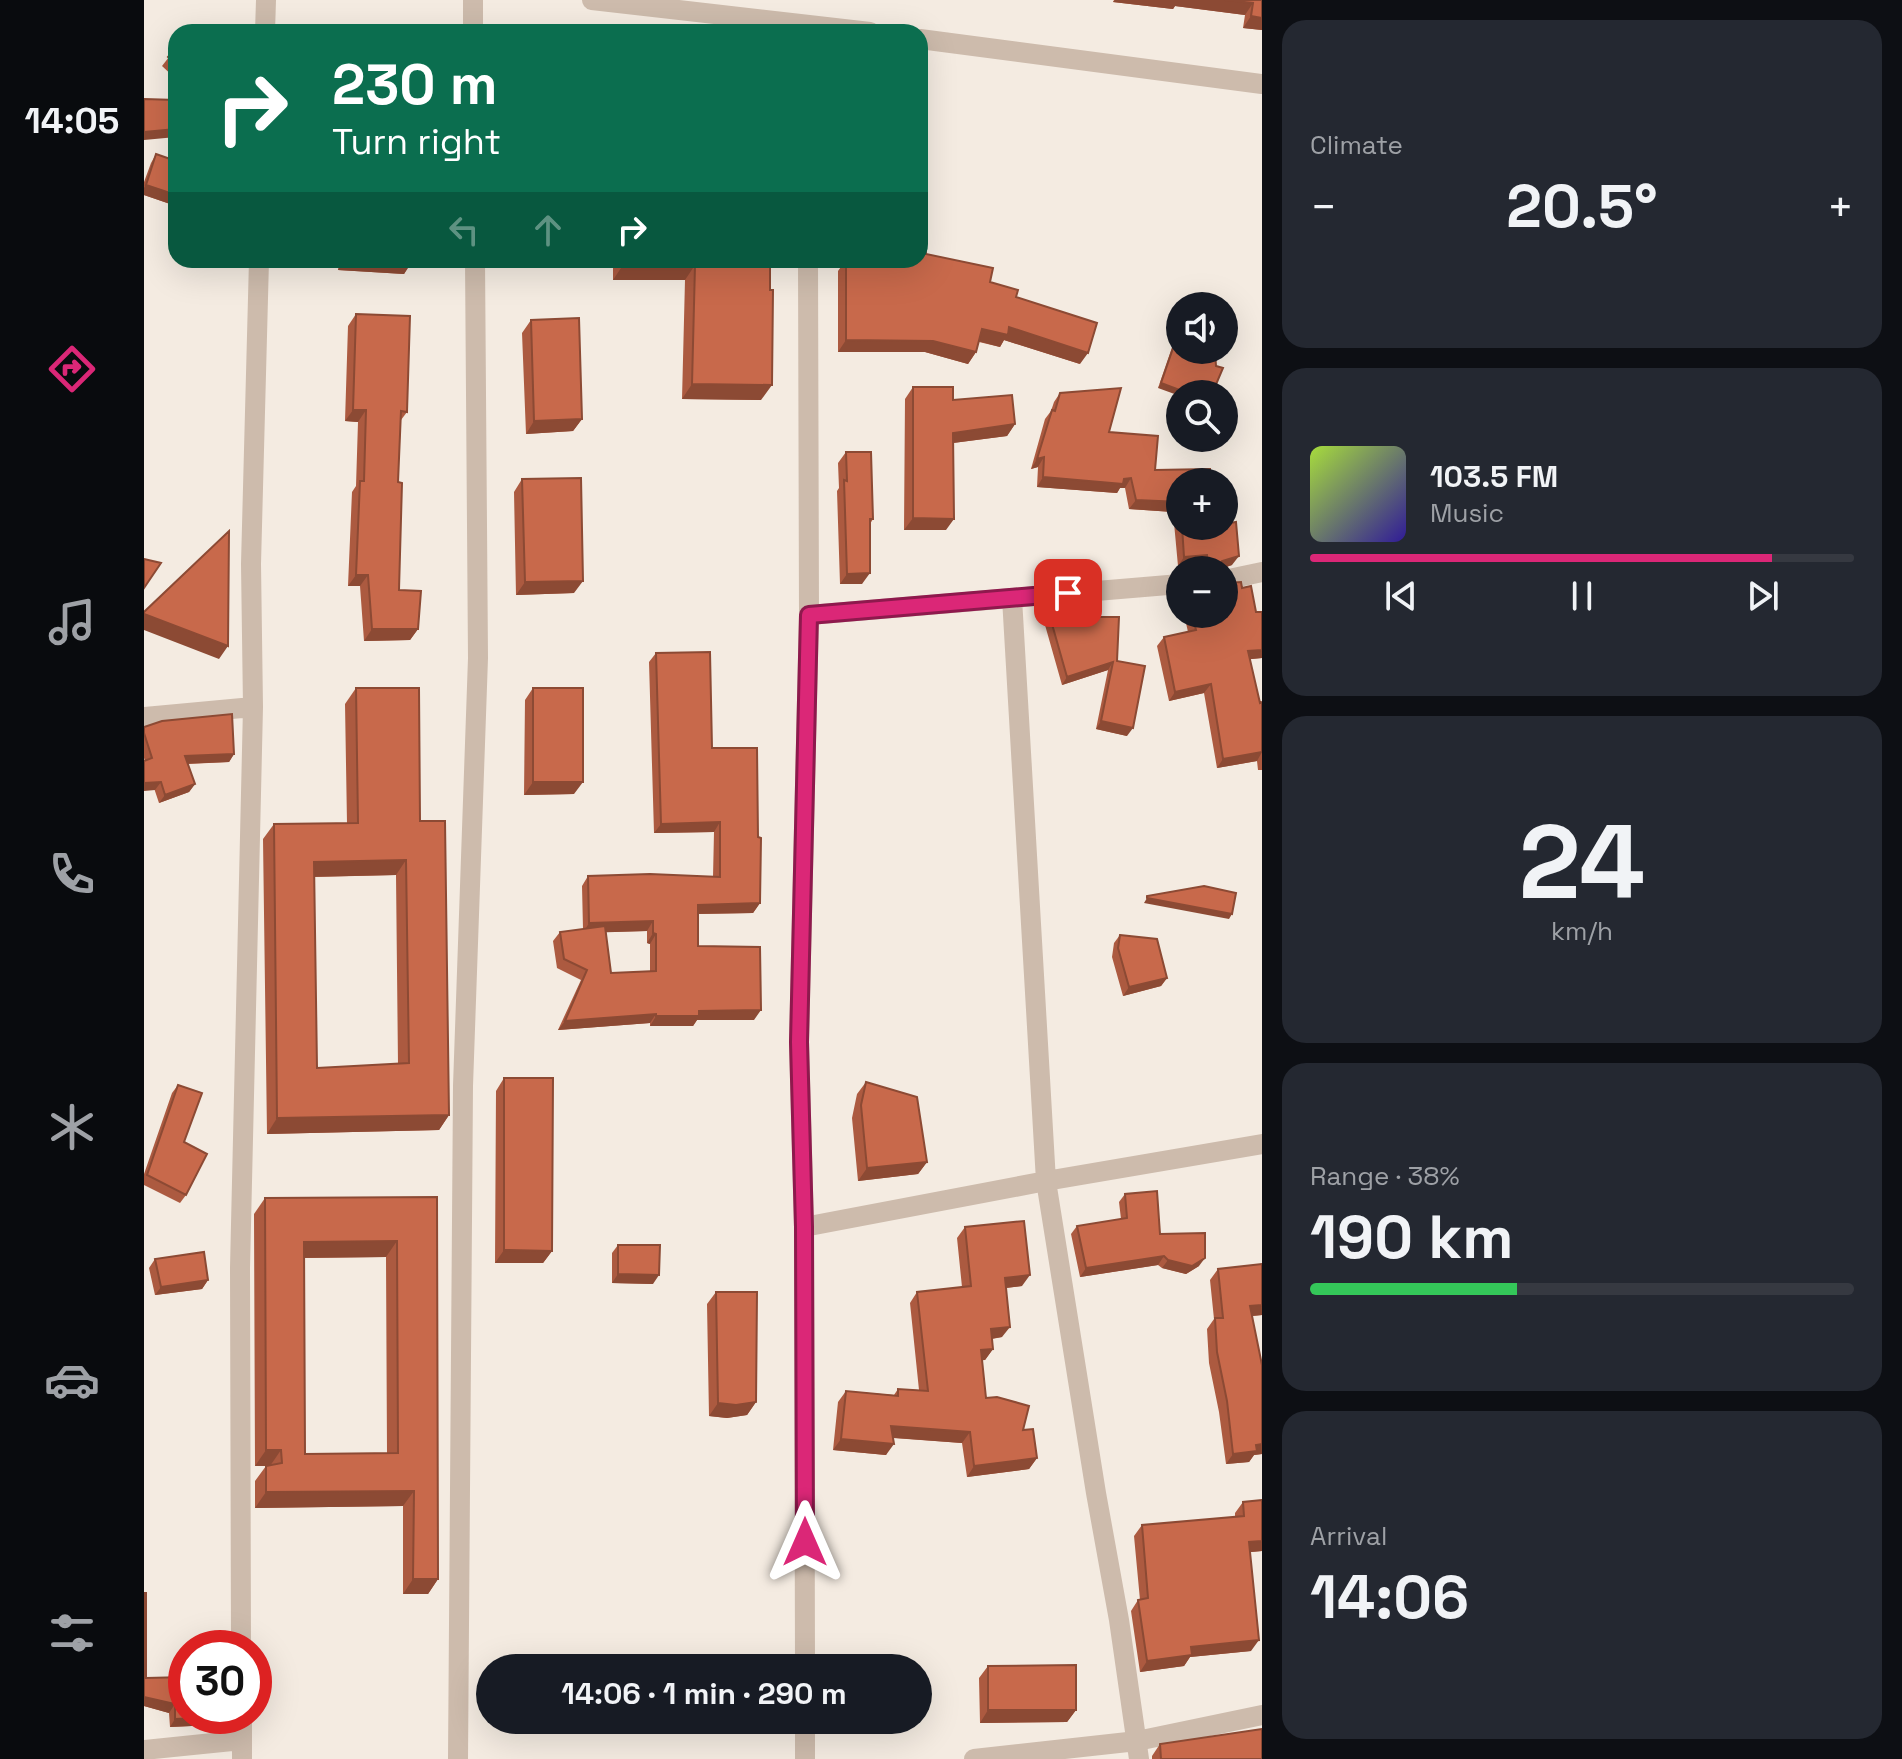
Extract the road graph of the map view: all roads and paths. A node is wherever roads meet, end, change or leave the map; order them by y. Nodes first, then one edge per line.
1 (266, 0) edge
2 (473, 0) edge
3 (592, 0) edge
4 (265, 24) edge
5 (473, 24) edge
6 (776, 24) edge
7 (928, 40) edge
8 (1262, 84) edge
9 (259, 268) edge
10 (475, 268) edge
11 (808, 268) edge
12 (1262, 572) edge
13 (1238, 577) edge
14 (1166, 585) edge
15 (1012, 598) junction
16 (809, 615) junction
17 (253, 707) junction
18 (144, 717) edge
19 (1262, 1144) edge
20 (1046, 1181) junction
21 (804, 1227) junction
22 (241, 1630) edge
23 (805, 1654) edge
24 (1262, 1715) edge
25 (805, 1734) edge
26 (144, 1750) edge
27 (242, 1750) edge
28 (1138, 1750) edge
29 (458, 1759) edge
30 (805, 1759) edge
31 (974, 1759) edge

1 - 4 street
2 - 5 street
3 - 6 street
7 - 8 street
9 - 17 street
10 - 29 street
11 - 16 street
12 - 13 street
14 - 15 street
15 - 16 street
15 - 20 street
16 - 21 street
17 - 18 street
17 - 22 street
19 - 20 street
20 - 21 street
20 - 28 street
21 - 23 street
24 - 28 street
25 - 30 street
26 - 27 street
28 - 31 street

